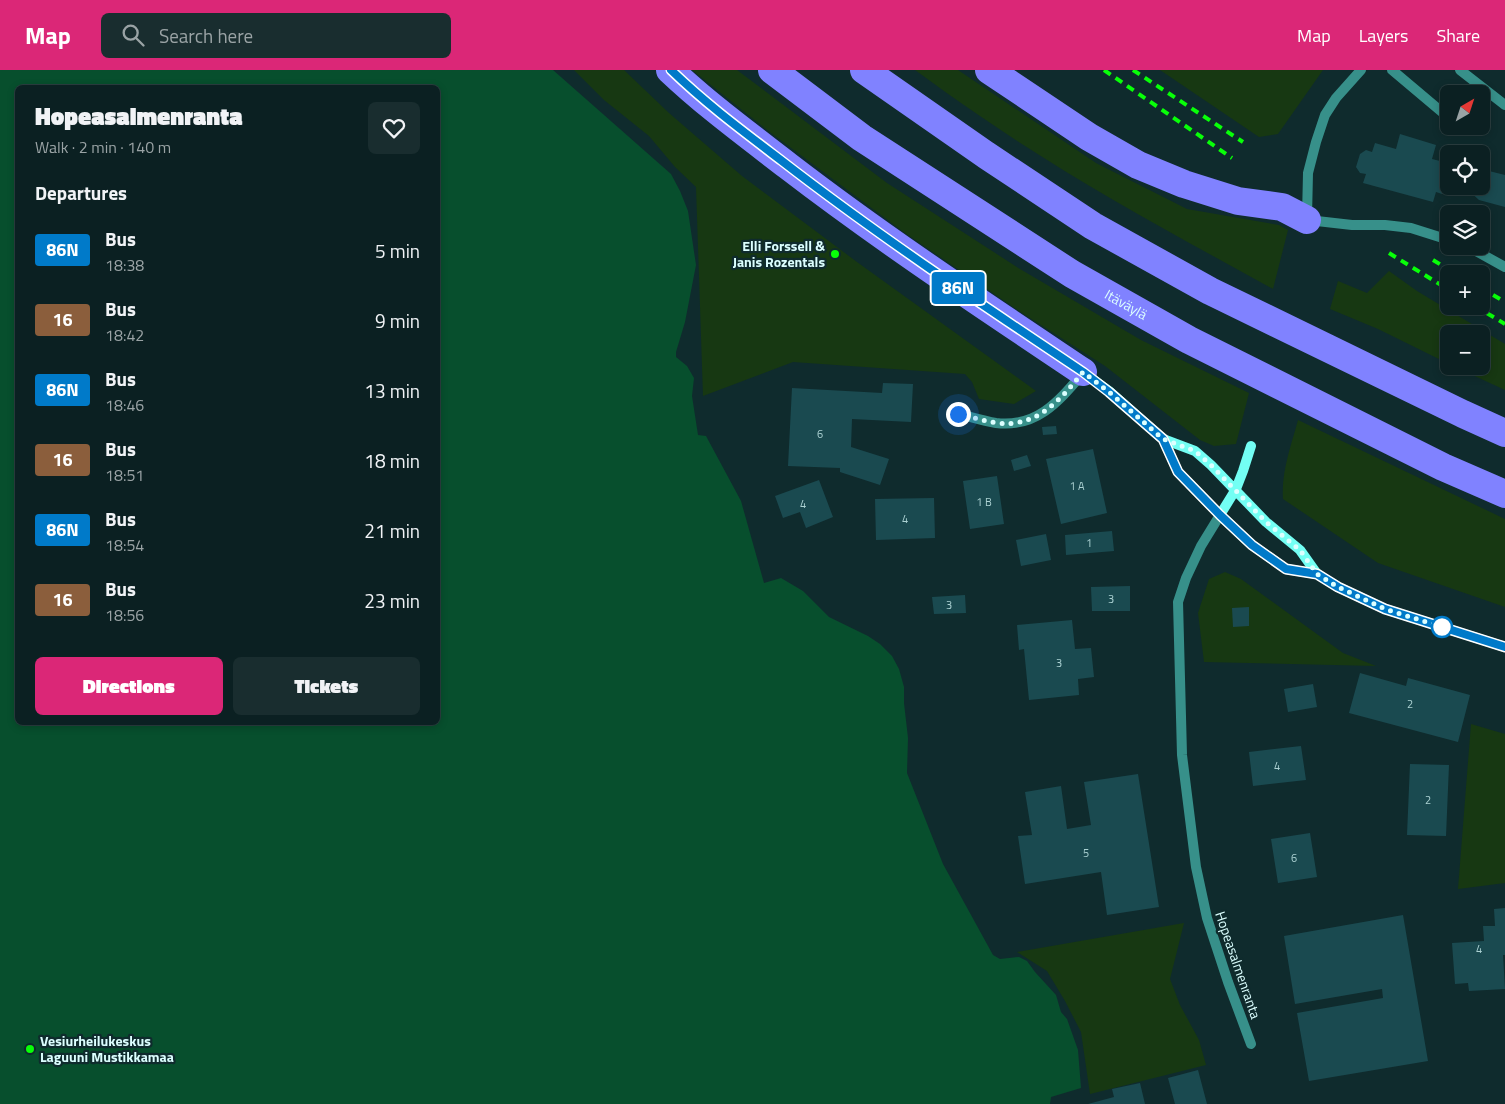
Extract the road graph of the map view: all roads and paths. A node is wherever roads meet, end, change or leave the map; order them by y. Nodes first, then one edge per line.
1 (670, 70) edge
2 (772, 70) edge
3 (864, 70) edge
4 (989, 70) edge
5 (1361, 70) edge
6 (1392, 70) edge
7 (1460, 70) edge
8 (1505, 105) edge
9 (1440, 110) edge
10 (1307, 225) junction
11 (1440, 237) edge
12 (1483, 255) edge
13 (1505, 267) edge
14 (1083, 372) junction
15 (958, 414) dead end
16 (1505, 433) edge
17 (1163, 439) junction
18 (1251, 446) dead end
19 (1236, 489) junction
20 (1505, 494) edge
21 (1220, 515) junction
22 (1317, 574) junction
23 (1505, 647) edge
24 (1251, 1044) dead end

1 - 14 highway
2 - 20 highway, Itäväylä
3 - 16 highway
4 - 10 highway
5 - 10 street
6 - 9 street
7 - 8 street
10 - 11 street
12 - 13 street
14 - 15 street
14 - 17 main road
17 - 19 main road
17 - 21 main road
18 - 19 main road
19 - 21 main road
19 - 22 main road
21 - 22 main road
21 - 24 street, Hopeasalmenranta
22 - 23 main road

